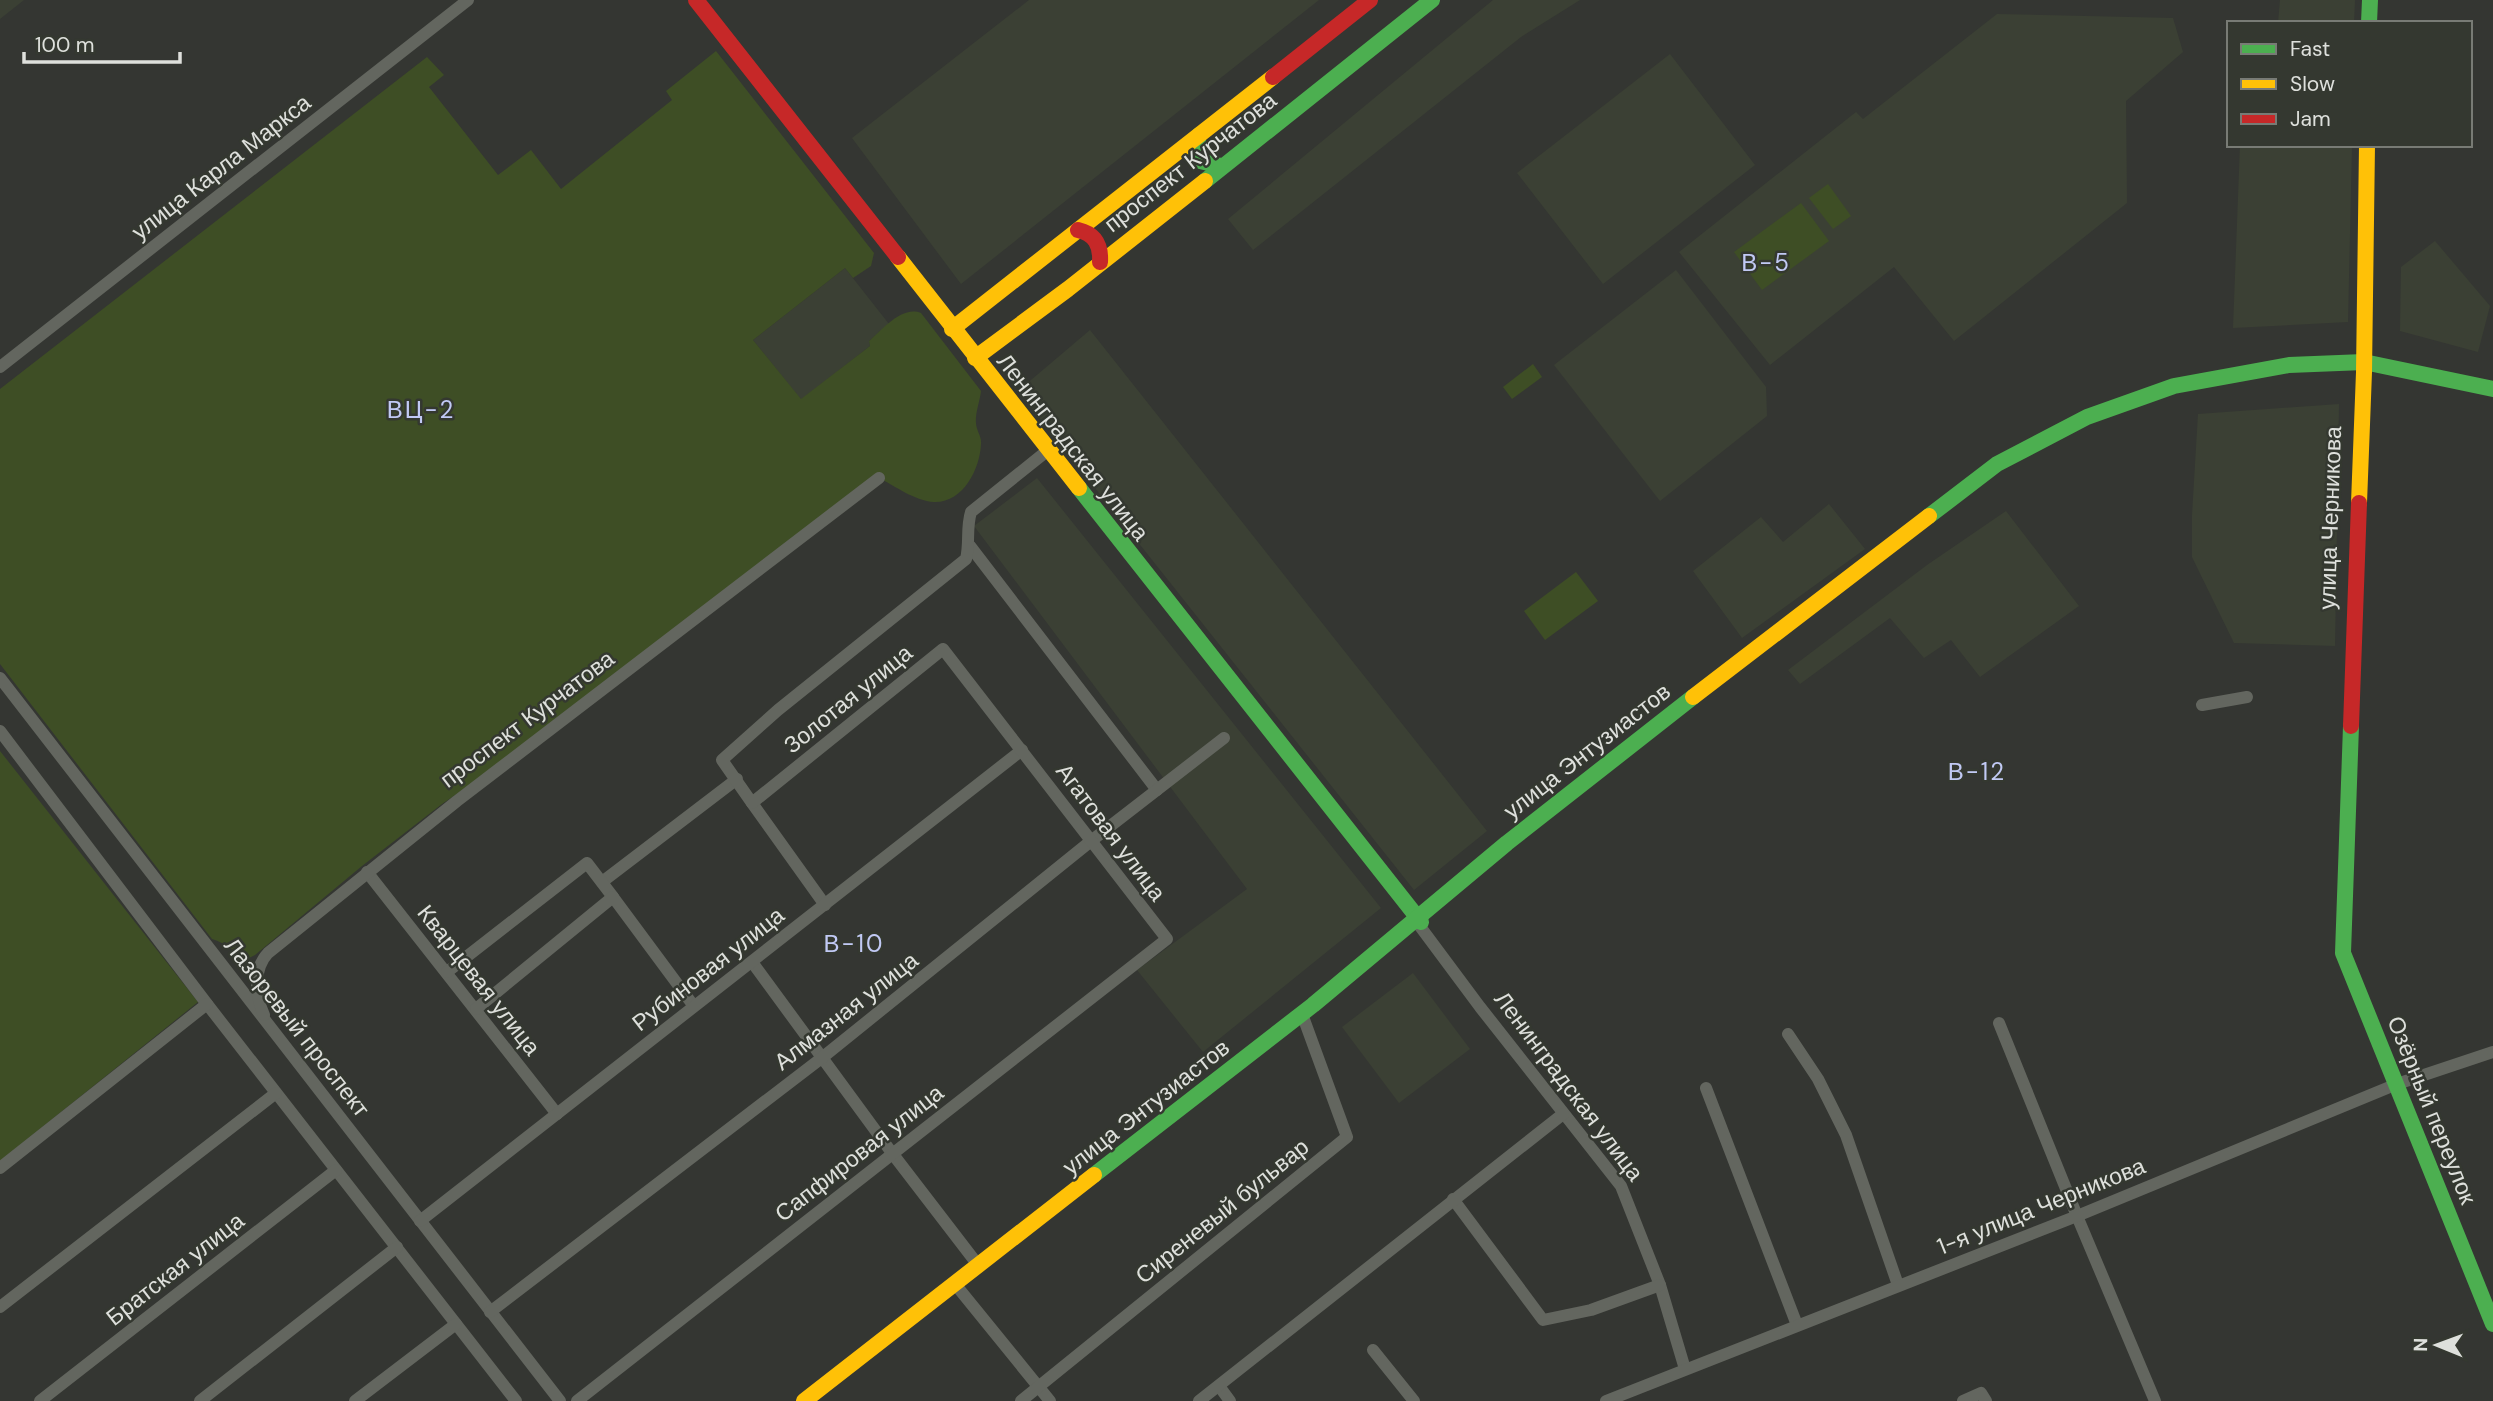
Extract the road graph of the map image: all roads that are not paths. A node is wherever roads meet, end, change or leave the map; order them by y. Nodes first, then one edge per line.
1 (468, 0) edge
2 (696, 0) edge
3 (1370, 0) edge
4 (1403, 0) edge
5 (2364, 0) edge
6 (2370, 0) edge
7 (1428, 3) edge
8 (2364, 21) edge
9 (2369, 21) edge
10 (1199, 135) junction
11 (2361, 147) edge
12 (2367, 147) edge
13 (1221, 166) junction
14 (1078, 230) junction
15 (1100, 262) junction
16 (953, 328) junction
17 (976, 357) junction
18 (0, 367) edge
19 (2361, 367) junction
20 (2493, 388) edge
21 (2493, 397) edge
22 (1047, 451) junction
23 (879, 478) dead end
24 (970, 545) junction
25 (0, 678) edge
26 (2247, 697) dead end
27 (2202, 705) dead end
28 (0, 731) edge
29 (1224, 738) dead end
30 (1022, 750) junction
31 (737, 779) junction
32 (1157, 790) junction
33 (752, 803) junction
34 (1091, 841) junction
35 (366, 872) junction
36 (602, 882) junction
37 (613, 897) junction
38 (825, 905) junction
39 (1419, 921) junction
40 (1167, 939) joint
41 (2343, 953) joint
42 (752, 962) junction
43 (447, 972) junction
44 (207, 1004) junction
45 (693, 1005) junction
46 (476, 1009) junction
47 (1302, 1014) junction
48 (1999, 1023) dead end
49 (268, 1024) junction
50 (1788, 1034) dead end
51 (2493, 1052) edge
52 (823, 1057) junction
53 (2398, 1084) junction
54 (1706, 1088) dead end
55 (276, 1093) junction
56 (557, 1114) junction
57 (1563, 1114) junction
58 (892, 1153) junction
59 (0, 1168) edge
60 (336, 1170) junction
61 (1453, 1199) junction
62 (2077, 1216) junction
63 (420, 1221) junction
64 (397, 1247) junction
65 (978, 1265) junction
66 (955, 1284) junction
67 (1898, 1285) junction
68 (1660, 1286) junction
69 (0, 1307) edge
70 (490, 1312) junction
71 (456, 1324) junction
72 (2493, 1324) edge
73 (1797, 1325) junction
74 (1373, 1350) dead end
75 (1685, 1368) junction
76 (1039, 1387) junction
77 (1219, 1387) junction
78 (40, 1401) edge
79 (200, 1401) edge
80 (355, 1401) edge
81 (516, 1401) edge
82 (560, 1401) edge
83 (578, 1401) edge
84 (804, 1401) edge
85 (1021, 1401) edge
86 (1050, 1401) edge
87 (1199, 1401) edge
88 (1230, 1401) edge
89 (1414, 1401) edge
90 (1606, 1401) edge
91 (1963, 1401) edge
92 (1986, 1401) edge
93 (2155, 1401) edge

1 - 18 street, улица Карла Маркса
2 - 16 street, Ленинградская улица
3 - 10 street, проспект Курчатова
4 - 7 street
5 - 8 street
6 - 9 street
7 - 13 street, проспект Курчатова
10 - 13 street
10 - 14 street, проспект Курчатова
11 - 19 street, улица Черникова
12 - 19 street, улица Черникова
13 - 15 street, проспект Курчатова
14 - 15 street
14 - 16 street, проспект Курчатова
15 - 17 street, проспект Курчатова
16 - 17 street, Ленинградская улица
17 - 22 street, Ленинградская улица
17 - 39 street
19 - 20 street, улица Энтузиастов
19 - 21 street
19 - 39 street, улица Энтузиастов
19 - 41 street, улица Черникова
22 - 24 street
22 - 39 street, Ленинградская улица
23 - 35 street, проспект Курчатова
24 - 31 street
24 - 32 street
25 - 49 street, Лазоревый проспект
26 - 27 street
28 - 44 street
29 - 32 street, Алмазная улица
30 - 33 street, Золотая улица
30 - 34 street, Агатовая улица
30 - 38 street, Рубиновая улица
31 - 33 street
31 - 36 street
32 - 34 street, Алмазная улица
33 - 38 street
34 - 40 street, Агатовая улица
34 - 52 street, Алмазная улица
35 - 43 street, Кварцевая улица
35 - 49 street, проспект Курчатова
36 - 37 street
36 - 43 street
37 - 45 street
37 - 46 street
38 - 42 street, Рубиновая улица
39 - 47 street, улица Энтузиастов
39 - 57 street, Ленинградская улица
40 - 58 street, Сапфировая улица
41 - 53 street, Озёрный переулок
42 - 45 street, Рубиновая улица
42 - 52 street
43 - 46 street, Кварцевая улица
44 - 55 street
44 - 59 street
45 - 56 street, Рубиновая улица
46 - 56 street, Кварцевая улица
47 - 65 street, улица Энтузиастов
47 - 76 street, Сиреневый бульвар
48 - 62 street
49 - 63 street, Лазоревый проспект
50 - 67 street
51 - 53 street, 1-я улица Черникова
52 - 58 street
52 - 70 street, Алмазная улица
53 - 62 street, 1-я улица Черникова
53 - 72 street, Озёрный переулок
54 - 73 street
55 - 60 street
55 - 69 street
56 - 63 street, Рубиновая улица
57 - 61 street
57 - 68 street, Ленинградская улица
58 - 65 street
58 - 83 street, Сапфировая улица
60 - 64 street
60 - 78 street, Братская улица
61 - 68 street
61 - 77 street
62 - 67 street, 1-я улица Черникова
62 - 93 street
63 - 70 street, Лазоревый проспект
64 - 71 street
64 - 79 street
65 - 66 street, улица Энтузиастов
66 - 76 street
66 - 84 street, улица Энтузиастов
67 - 73 street, 1-я улица Черникова
68 - 75 street, Ленинградская улица
70 - 82 street, Лазоревый проспект
71 - 80 street
71 - 81 street
73 - 75 street, 1-я улица Черникова
74 - 89 street
75 - 90 street, 1-я улица Черникова
76 - 85 street, Сиреневый бульвар
76 - 86 street
77 - 87 street
77 - 88 street
91 - 92 street

